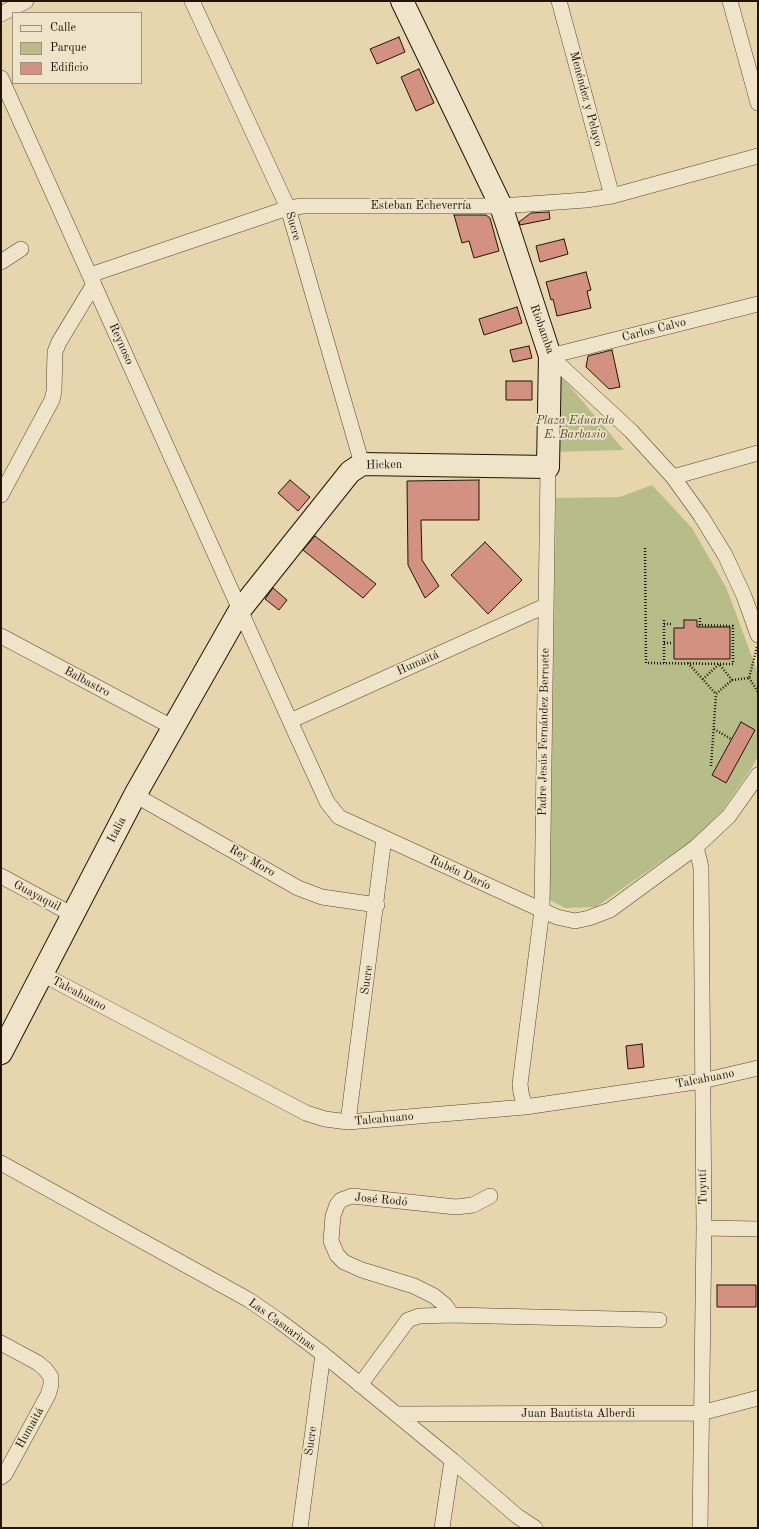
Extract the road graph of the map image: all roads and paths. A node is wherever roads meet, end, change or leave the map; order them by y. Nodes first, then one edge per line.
1 (26, 1) edge
2 (192, 1) edge
3 (402, 1) edge
4 (559, 1) edge
5 (730, 1) edge
6 (1, 14) edge
7 (1, 78) edge
8 (758, 103) edge
9 (758, 156) edge
10 (612, 196) junction
11 (501, 206) junction
12 (288, 208) junction
13 (21, 249) dead end
14 (1, 262) edge
15 (92, 279) junction
16 (758, 304) edge
17 (550, 356) junction
18 (758, 454) edge
19 (362, 464) junction
20 (548, 467) junction
21 (673, 477) junction
22 (1, 495) edge
23 (645, 548) dead end
24 (545, 606) junction
25 (240, 610) junction
26 (700, 618) dead end
27 (664, 620) dead end
28 (664, 624) junction
29 (671, 624) dead end
30 (758, 635) edge
31 (1, 636) edge
32 (664, 643) junction
33 (671, 643) dead end
34 (758, 643) edge
35 (664, 663) junction
36 (688, 663) junction
37 (719, 664) junction
38 (749, 678) junction
39 (703, 679) junction
40 (732, 680) junction
41 (758, 692) edge
42 (716, 694) junction
43 (290, 721) junction
44 (174, 728) junction
45 (714, 729) junction
46 (731, 739) dead end
47 (711, 766) dead end
48 (758, 775) edge
49 (135, 795) junction
50 (384, 838) junction
51 (696, 846) junction
52 (1, 876) edge
53 (377, 905) junction
54 (542, 910) junction
55 (73, 915) junction
56 (42, 974) junction
57 (1, 1053) edge
58 (758, 1068) edge
59 (702, 1081) junction
60 (525, 1107) junction
61 (348, 1122) junction
62 (1, 1163) edge
63 (490, 1196) dead end
64 (704, 1228) junction
65 (758, 1229) edge
66 (452, 1315) junction
67 (658, 1320) dead end
68 (1, 1343) edge
69 (323, 1354) junction
70 (360, 1385) junction
71 (758, 1398) edge
72 (701, 1413) junction
73 (396, 1414) junction
74 (452, 1460) junction
75 (1, 1477) edge
76 (300, 1528) edge
77 (442, 1528) edge
78 (535, 1528) edge
79 (700, 1528) edge

1 - 6 street
2 - 12 street, Sucre
3 - 11 street, Riobamba
4 - 10 street, Menéndez y Pelayo
5 - 8 street
7 - 15 street, Reynoso
9 - 10 street, Esteban Echeverría
10 - 11 street, Esteban Echeverría
11 - 12 street, Esteban Echeverría
11 - 17 street, Riobamba
12 - 15 street, Esteban Echeverría
12 - 19 street, Sucre
13 - 14 street
15 - 22 street
15 - 25 street, Reynoso
16 - 17 street, Carlos Calvo
17 - 20 street, Padre Jesús Fernández Berruete
17 - 21 street, Riobamba
18 - 21 street
19 - 20 street, Hicken
19 - 25 street, Hicken
20 - 24 street, Padre Jesús Fernández Berruete
21 - 30 street, Riobamba
23 - 35 path
24 - 43 street, Humaitá
24 - 54 street, Padre Jesús Fernández Berruete
25 - 43 street, Rubén Darío
25 - 44 street, Italia
26 - 37 path
27 - 28 path
28 - 29 path
28 - 32 path
31 - 44 street, Balbastro
32 - 33 path
32 - 35 path
34 - 38 path
35 - 36 path
36 - 37 path
36 - 39 path
37 - 39 path
37 - 40 path
38 - 40 path
38 - 41 path
39 - 42 path
40 - 42 path
42 - 45 path
43 - 50 street, Rubén Darío
44 - 49 street, Italia
45 - 46 path
45 - 47 path
48 - 51 street, Rubén Darío
49 - 53 street, Rey Moro
49 - 55 street, Italia
50 - 53 street, Sucre
50 - 54 street, Rubén Darío
51 - 54 street, Rubén Darío
51 - 59 street, Tuyutí
52 - 55 street, Guayaquil
53 - 61 street, Sucre
54 - 60 street, Padre Jesús Fernández Berruete
55 - 56 street, Italia
56 - 57 street, Italia
56 - 61 street, Talcahuano
58 - 59 street, Talcahuano
59 - 60 street, Talcahuano
59 - 64 street, Tuyutí
60 - 61 street, Talcahuano
62 - 69 street, Las Casuarinas
63 - 66 street, José Rodó
64 - 65 street
64 - 72 street, Tuyutí
66 - 67 street
66 - 70 street
68 - 75 street, Humaitá
69 - 70 street, Las Casuarinas
69 - 76 street, Sucre
70 - 73 street, Las Casuarinas
71 - 72 street, Juan Bautista Alberdi
72 - 73 street, Juan Bautista Alberdi
72 - 79 street, Tuyutí
73 - 74 street, Las Casuarinas
74 - 77 street
74 - 78 street, Las Casuarinas

